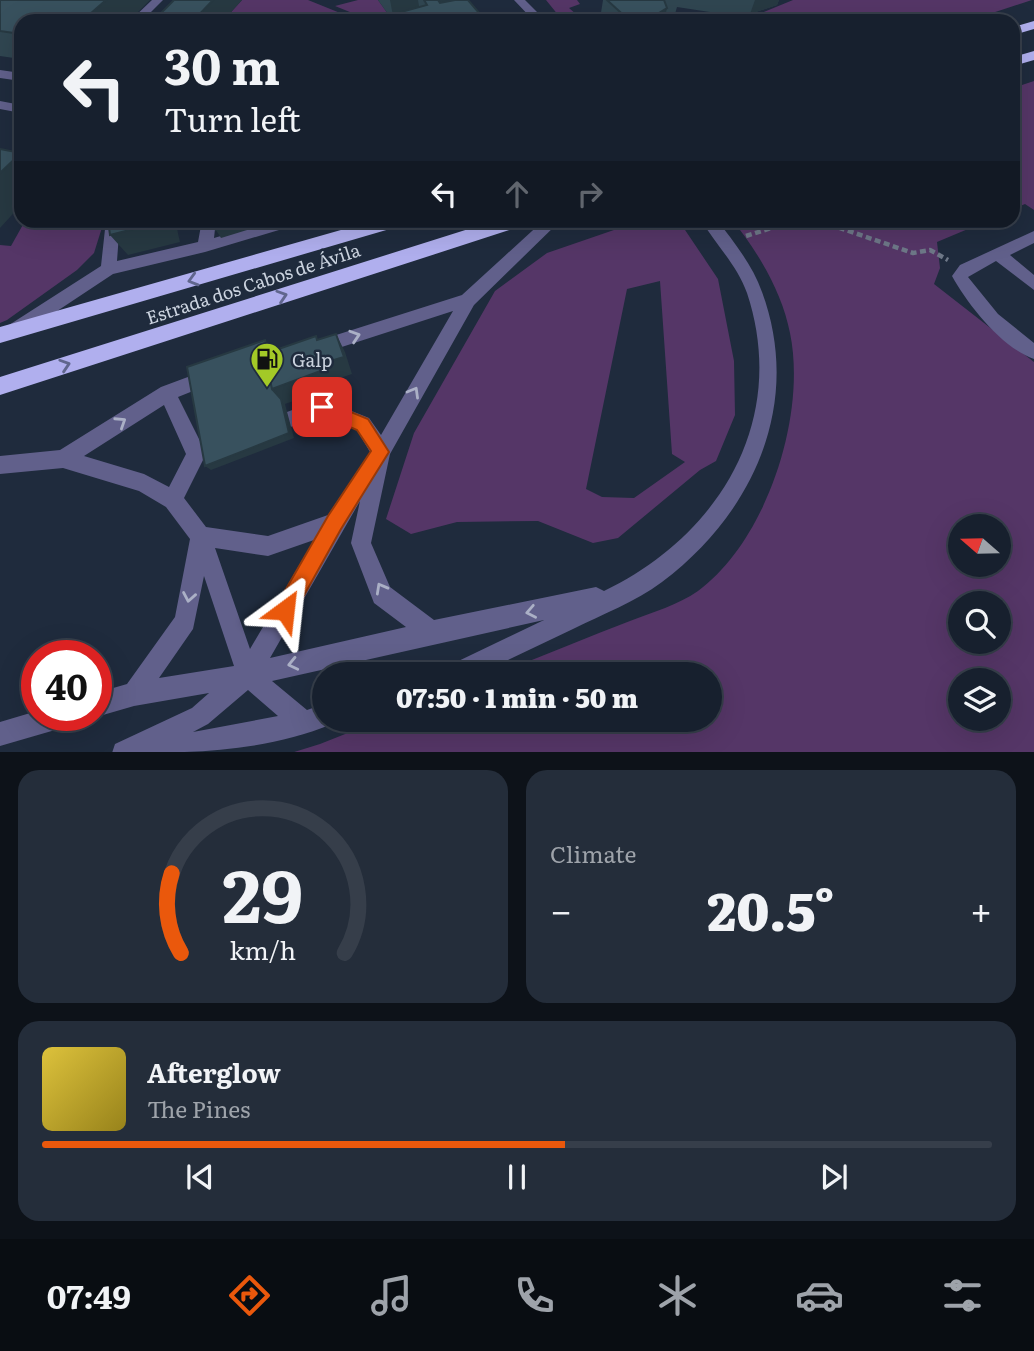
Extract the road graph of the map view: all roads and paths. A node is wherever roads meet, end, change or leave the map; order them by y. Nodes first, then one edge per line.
1 (158, 0) edge
2 (143, 14) edge
3 (11, 75) edge
4 (0, 88) edge
5 (112, 228) edge
6 (208, 228) edge
7 (267, 228) edge
8 (372, 228) edge
9 (494, 228) edge
10 (545, 228) edge
11 (714, 228) edge
12 (764, 228) edge
13 (839, 228) edge
14 (1034, 237) edge
15 (724, 241) junction
16 (205, 246) junction
17 (998, 254) junction
18 (966, 269) junction
19 (109, 270) junction
20 (1034, 284) edge
21 (468, 300) junction
22 (7, 333) edge
23 (300, 351) edge
24 (1034, 352) edge
25 (229, 370) edge
26 (0, 386) edge
27 (167, 393) junction
28 (380, 452) junction
29 (196, 454) junction
30 (63, 459) junction
31 (0, 465) edge
32 (173, 500) junction
33 (335, 523) junction
34 (201, 536) junction
35 (622, 593) junction
36 (431, 632) junction
37 (481, 662) edge
38 (248, 675) junction
39 (134, 694) junction
40 (112, 700) edge
41 (312, 719) edge
42 (312, 720) edge
43 (21, 728) edge
44 (0, 734) edge
45 (124, 752) edge
46 (146, 752) edge

1 - 2 street
3 - 4 street
5 - 19 street
6 - 16 street
7 - 16 street
8 -> 22 highway, Estrada dos Cabos de Ávila
26 -> 9 highway, Estrada dos Cabos de Ávila
10 - 21 street
11 - 15 street
12 - 15 path
13 - 18 path
14 - 17 street
15 - 35 street
16 - 19 street
17 - 18 street
17 - 20 street
18 - 24 street
19 - 22 street
23 -> 21 street
28 -> 21 street
25 - 27 street
27 - 29 street
30 -> 27 street
28 - 29 street
28 - 33 street
36 -> 28 street
29 - 32 street
30 - 31 street
30 - 32 street
32 - 34 street
33 - 34 street
33 - 38 street
34 - 38 street
34 -> 39 street
35 -> 36 street
35 - 37 street
36 -> 38 street
38 - 39 street
38 - 41 street
38 - 45 street
39 - 40 street
42 - 46 street
43 - 44 street

